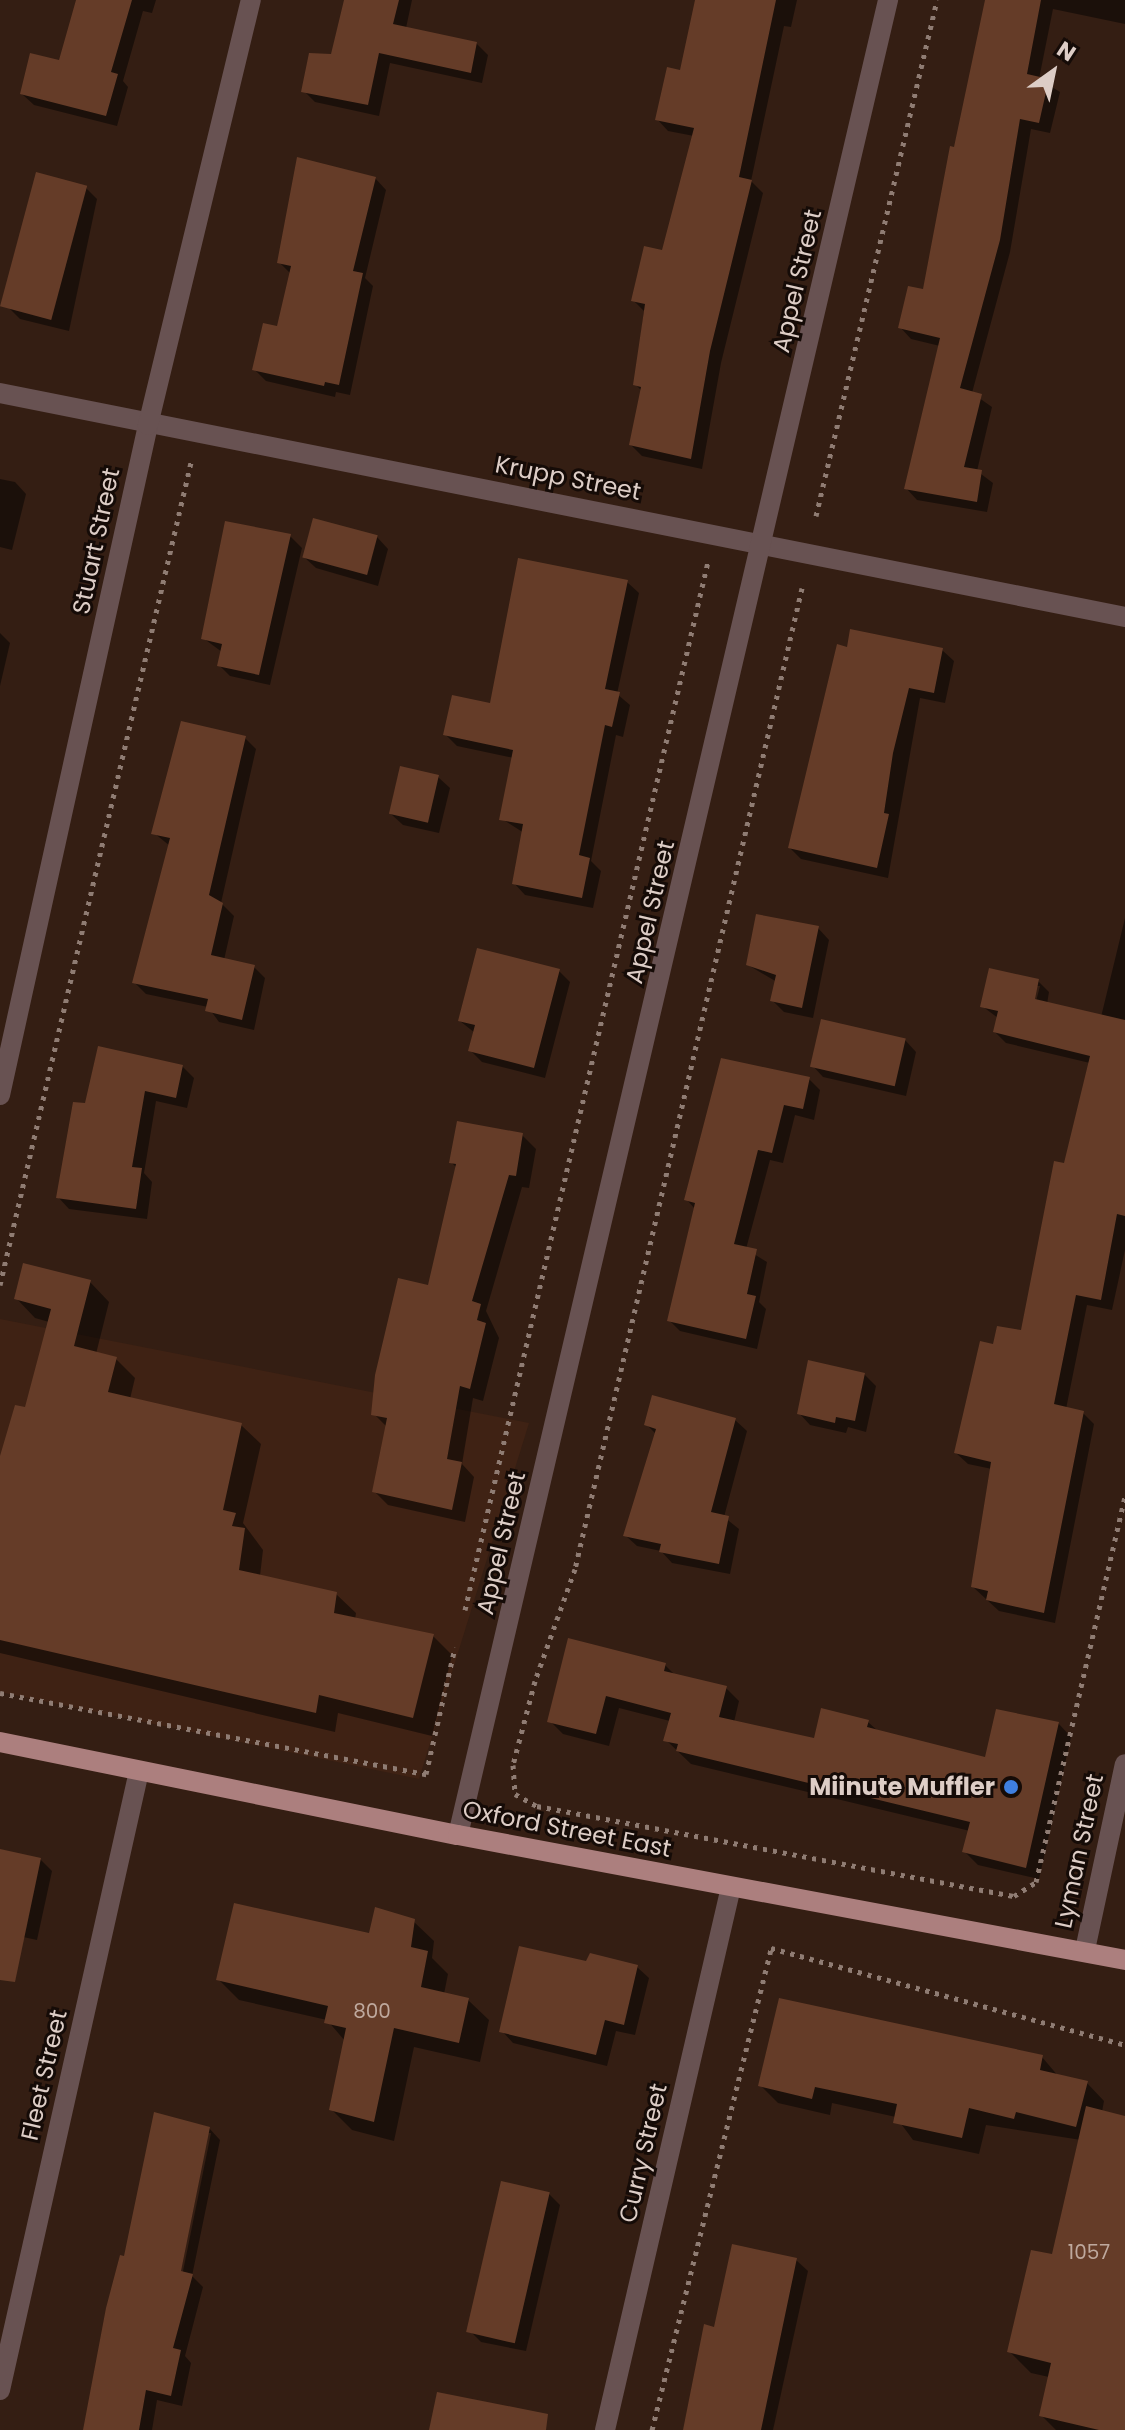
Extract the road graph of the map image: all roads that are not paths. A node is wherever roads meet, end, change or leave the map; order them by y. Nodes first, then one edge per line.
1 (251, 0) edge
2 (888, 0) edge
3 (0, 393) edge
4 (148, 425) junction
5 (764, 542) junction
6 (1125, 617) edge
7 (0, 1095) edge
8 (0, 1742) edge
9 (1125, 1764) edge
10 (139, 1771) junction
11 (458, 1835) junction
12 (731, 1887) junction
13 (1085, 1950) junction
14 (1125, 1960) edge
15 (0, 2390) edge
16 (605, 2430) edge

1 - 4 street, Stuart Street
2 - 5 street, Appel Street
3 - 4 street, Krupp Street
4 - 5 street, Krupp Street
4 - 7 street, Stuart Street
5 - 6 street, Krupp Street
5 - 11 street, Appel Street
8 - 10 main road, Oxford Street East
9 - 13 street, Lyman Street
10 - 11 main road, Oxford Street East
10 - 15 street, Fleet Street
11 - 12 main road, Oxford Street East
12 - 13 main road, Oxford Street East
12 - 16 street, Curry Street
13 - 14 main road, Oxford Street East

